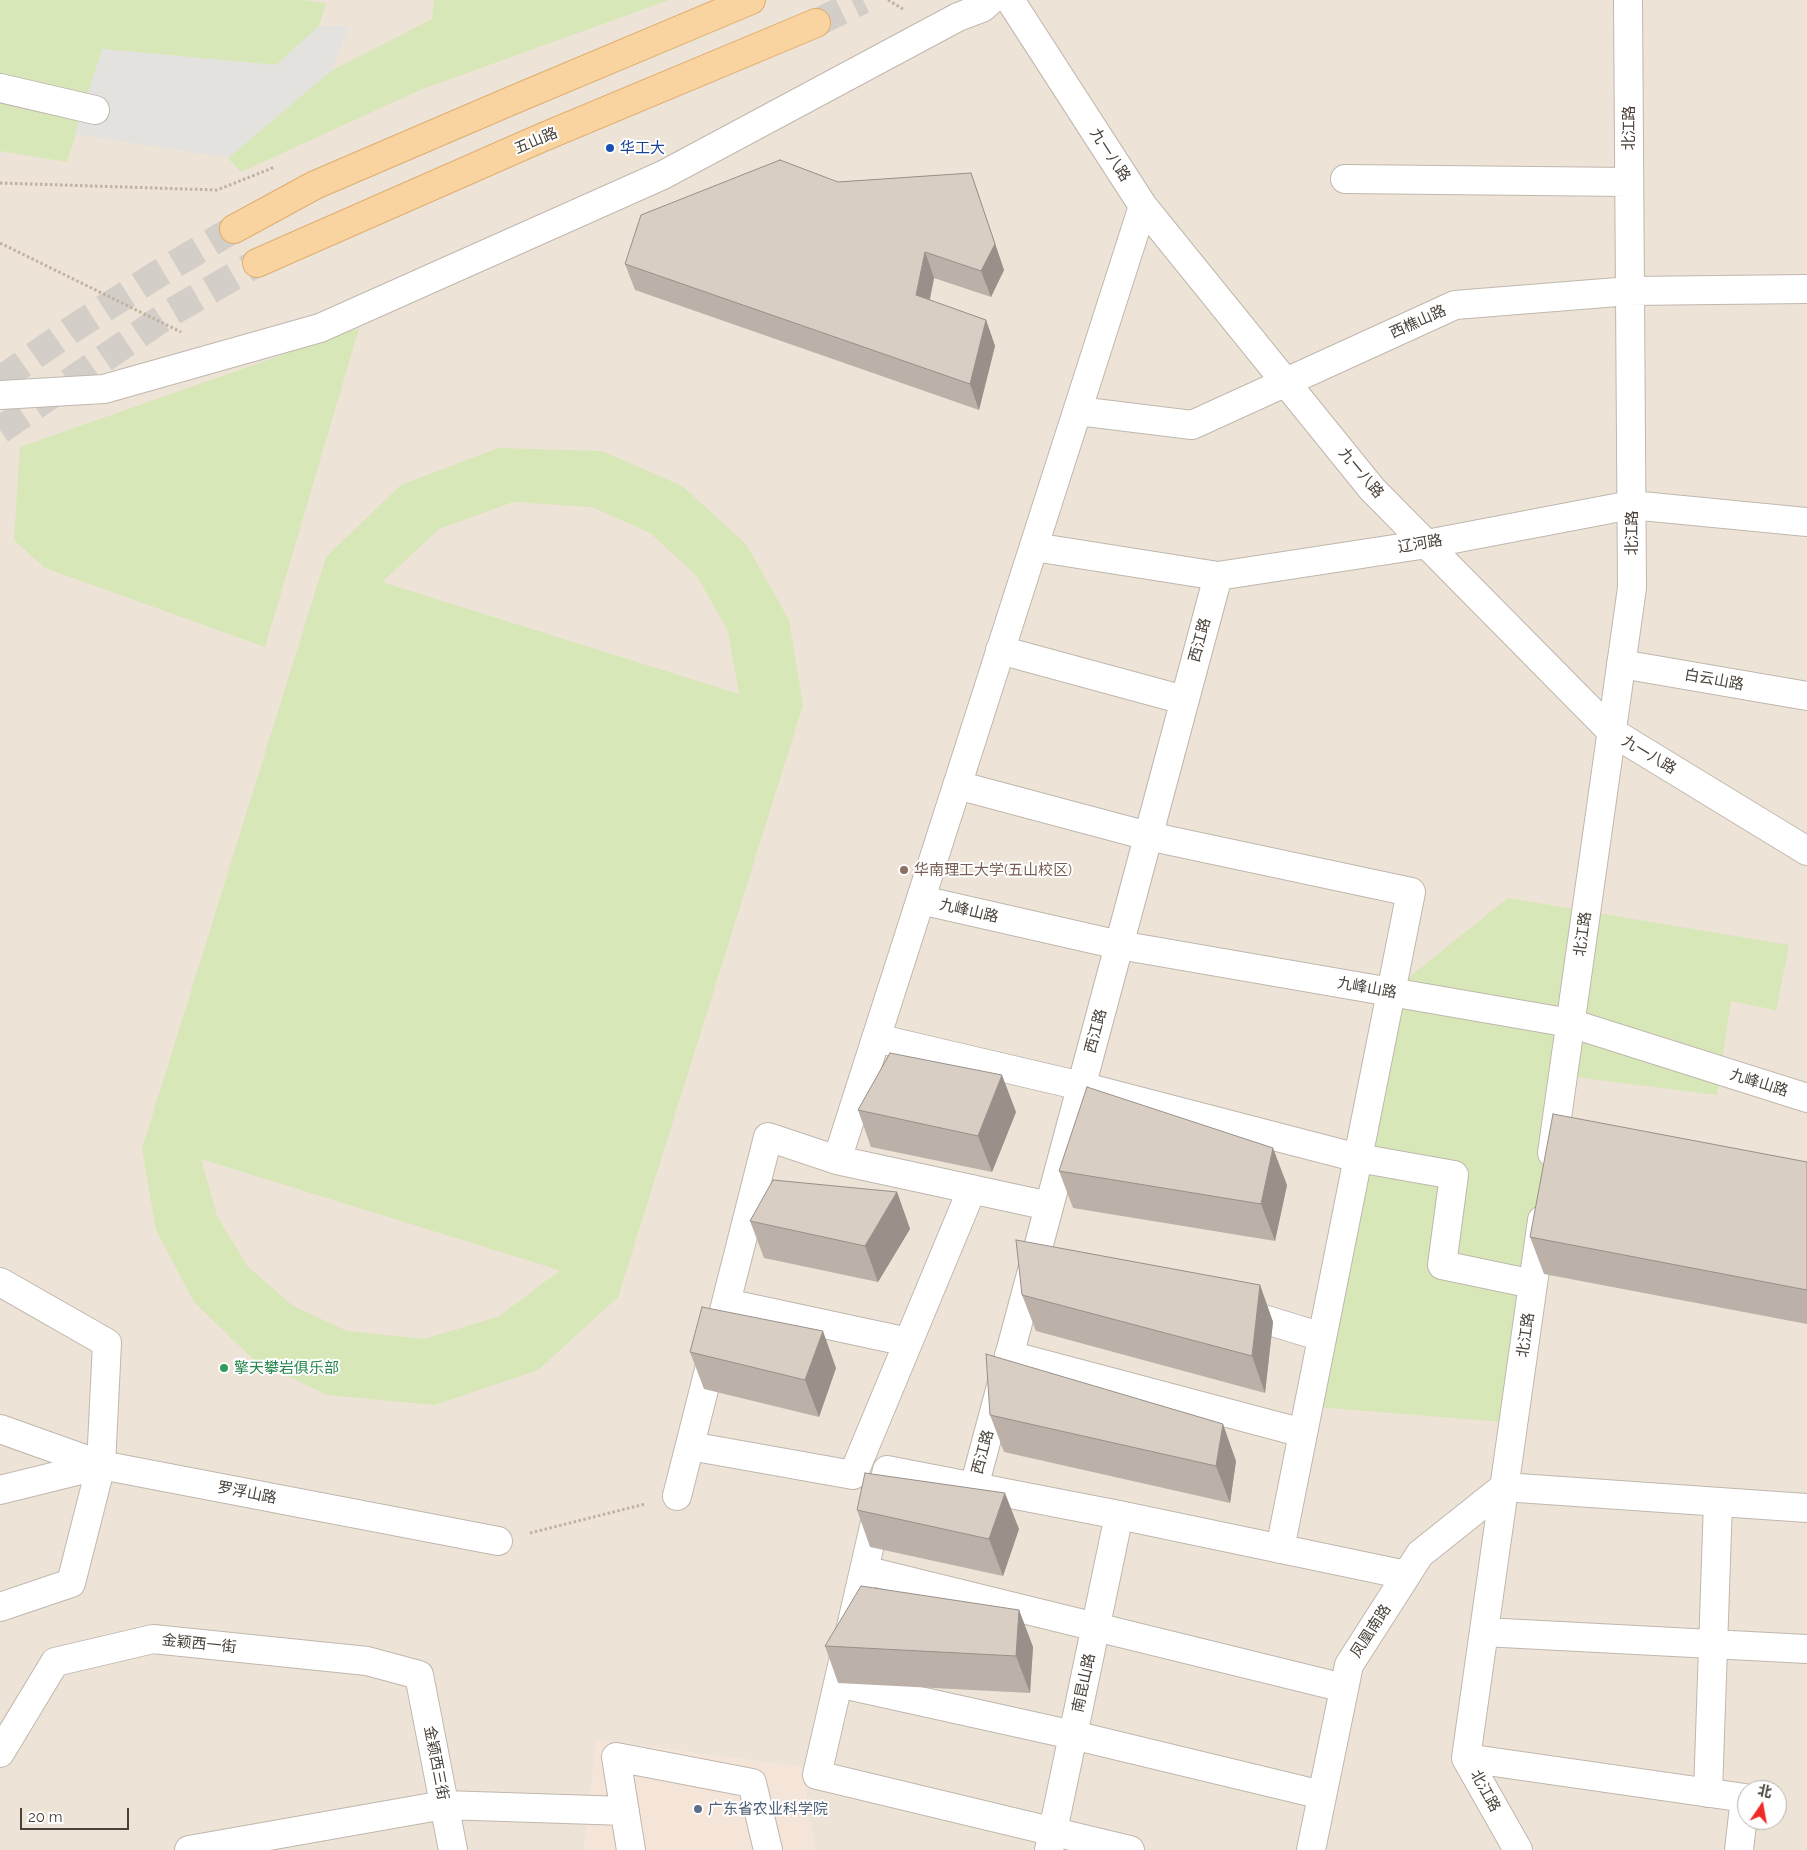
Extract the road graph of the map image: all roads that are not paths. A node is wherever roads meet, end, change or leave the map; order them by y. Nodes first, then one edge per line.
1 (751, 0) edge
2 (991, 0) edge
3 (1010, 0) edge
4 (1628, 0) edge
5 (816, 23) tunnel mouth
6 (0, 88) edge
7 (95, 110) dead end
8 (1346, 179) dead end
9 (1629, 182) junction
10 (1144, 206) junction
11 (234, 229) tunnel mouth
12 (257, 263) tunnel mouth
13 (1807, 289) edge
14 (1630, 291) junction
15 (1286, 382) junction
16 (0, 395) edge
17 (1078, 411) junction
18 (1631, 505) junction
19 (1807, 522) edge
20 (1427, 544) junction
21 (1034, 547) junction
22 (1218, 576) junction
23 (1000, 650) junction
24 (1622, 664) junction
25 (1807, 696) edge
26 (1184, 700) junction
27 (1612, 732) junction
28 (958, 785) junction
29 (1148, 836) junction
30 (1807, 851) edge
31 (920, 900) junction
32 (1118, 945) junction
33 (1391, 992) junction
34 (1570, 1023) junction
35 (876, 1038) junction
36 (1081, 1086) junction
37 (1807, 1098) edge
38 (1358, 1158) junction
39 (837, 1160) junction
40 (972, 1189) junction
41 (1049, 1206) junction
42 (1037, 1252) junction
43 (1065, 1261) edge
44 (0, 1282) edge
45 (1533, 1284) junction
46 (726, 1303) junction
47 (1216, 1305) edge
48 (1322, 1337) junction
49 (908, 1342) junction
50 (1009, 1355) junction
51 (0, 1429) edge
52 (1303, 1433) junction
53 (690, 1446) junction
54 (101, 1465) junction
55 (974, 1487) junction
56 (1504, 1487) junction
57 (0, 1490) edge
58 (677, 1496) road end
59 (1718, 1502) junction
60 (1807, 1508) edge
61 (1119, 1516) junction
62 (498, 1541) road end
63 (1280, 1549) junction
64 (864, 1570) junction
65 (1406, 1575) junction
66 (0, 1608) edge
67 (1095, 1627) junction
68 (1484, 1632) junction
69 (1713, 1644) junction
70 (1807, 1649) edge
71 (419, 1675) joint
72 (838, 1683) junction
73 (1344, 1688) junction
74 (1073, 1734) junction
75 (0, 1753) edge
76 (1466, 1758) junction
77 (1708, 1793) junction
78 (1322, 1795) junction
79 (444, 1805) junction
80 (625, 1810) junction
81 (1050, 1841) edge
82 (263, 1844) edge
83 (189, 1850) edge
84 (453, 1850) edge
85 (631, 1850) edge
86 (768, 1850) edge
87 (1130, 1850) edge
88 (1311, 1850) edge
89 (1518, 1850) edge
90 (1739, 1850) edge

1 - 11 main road
2 - 16 street
3 - 10 street, 九一八路
4 - 9 street, 北江路
5 - 12 main road, 五山路
6 - 7 street
8 - 9 street
9 - 14 street, 北江路
10 - 15 street, 九一八路
10 - 17 street
13 - 14 street, 西樵山路
14 - 15 street, 西樵山路
14 - 18 street, 北江路
15 - 17 street, 西樵山路
15 - 20 street, 九一八路
17 - 21 street
18 - 19 street, 辽河路
18 - 20 street, 辽河路
18 - 24 street, 北江路
20 - 22 street, 辽河路
20 - 27 street, 九一八路
21 - 22 street, 辽河路
21 - 23 street
22 - 26 street, 西江路
23 - 26 street
23 - 28 street
24 - 25 street, 白云山路
24 - 27 street, 北江路
26 - 29 street, 西江路
27 - 30 street, 九一八路
27 - 34 street, 北江路
28 - 29 street
28 - 31 street
29 - 32 street, 西江路
29 - 33 street
31 - 32 street, 九峰山路
31 - 35 street
32 - 33 street, 九峰山路
32 - 36 street, 西江路
33 - 34 street, 九峰山路
33 - 38 street
34 - 37 street, 九峰山路
34 - 45 street, 北江路
35 - 36 street
35 - 39 street
36 - 38 street
36 - 41 street, 西江路
38 - 45 street
38 - 48 street
39 - 40 street
39 - 46 street
40 - 41 street
40 - 49 street
41 - 42 street, 西江路
42 - 43 street
42 - 50 street, 西江路
44 - 54 street
45 - 56 street, 北江路
46 - 49 street
46 - 53 street
47 - 48 street
48 - 52 street
49 - 53 street
50 - 52 street
50 - 55 street, 西江路
51 - 54 street, 罗浮山路
52 - 63 street
53 - 58 street
54 - 57 street
54 - 62 street, 罗浮山路
54 - 66 street
55 - 61 street
55 - 64 street
56 - 59 street
56 - 65 street, 凤凰南路
56 - 68 street, 北江路
59 - 60 street
59 - 69 street
61 - 63 street
61 - 67 street, 南昆山路
63 - 65 street
64 - 67 street
64 - 72 street
65 - 73 street, 凤凰南路
67 - 73 street
67 - 74 street, 南昆山路
68 - 69 street
68 - 76 street, 北江路
69 - 70 street
69 - 77 street
71 - 75 street, 金颖西一街
71 - 79 street, 金颖西三街
72 - 74 street
72 - 81 street
73 - 78 street, 凤凰南路
74 - 78 street
74 - 81 street, 南昆山路
76 - 77 street
76 - 89 street, 北江路
77 - 90 street
78 - 88 street, 凤凰南路
79 - 80 street
79 - 82 street
79 - 84 street, 金颖西三街
80 - 85 street
80 - 86 street
81 - 87 street
82 - 83 street

